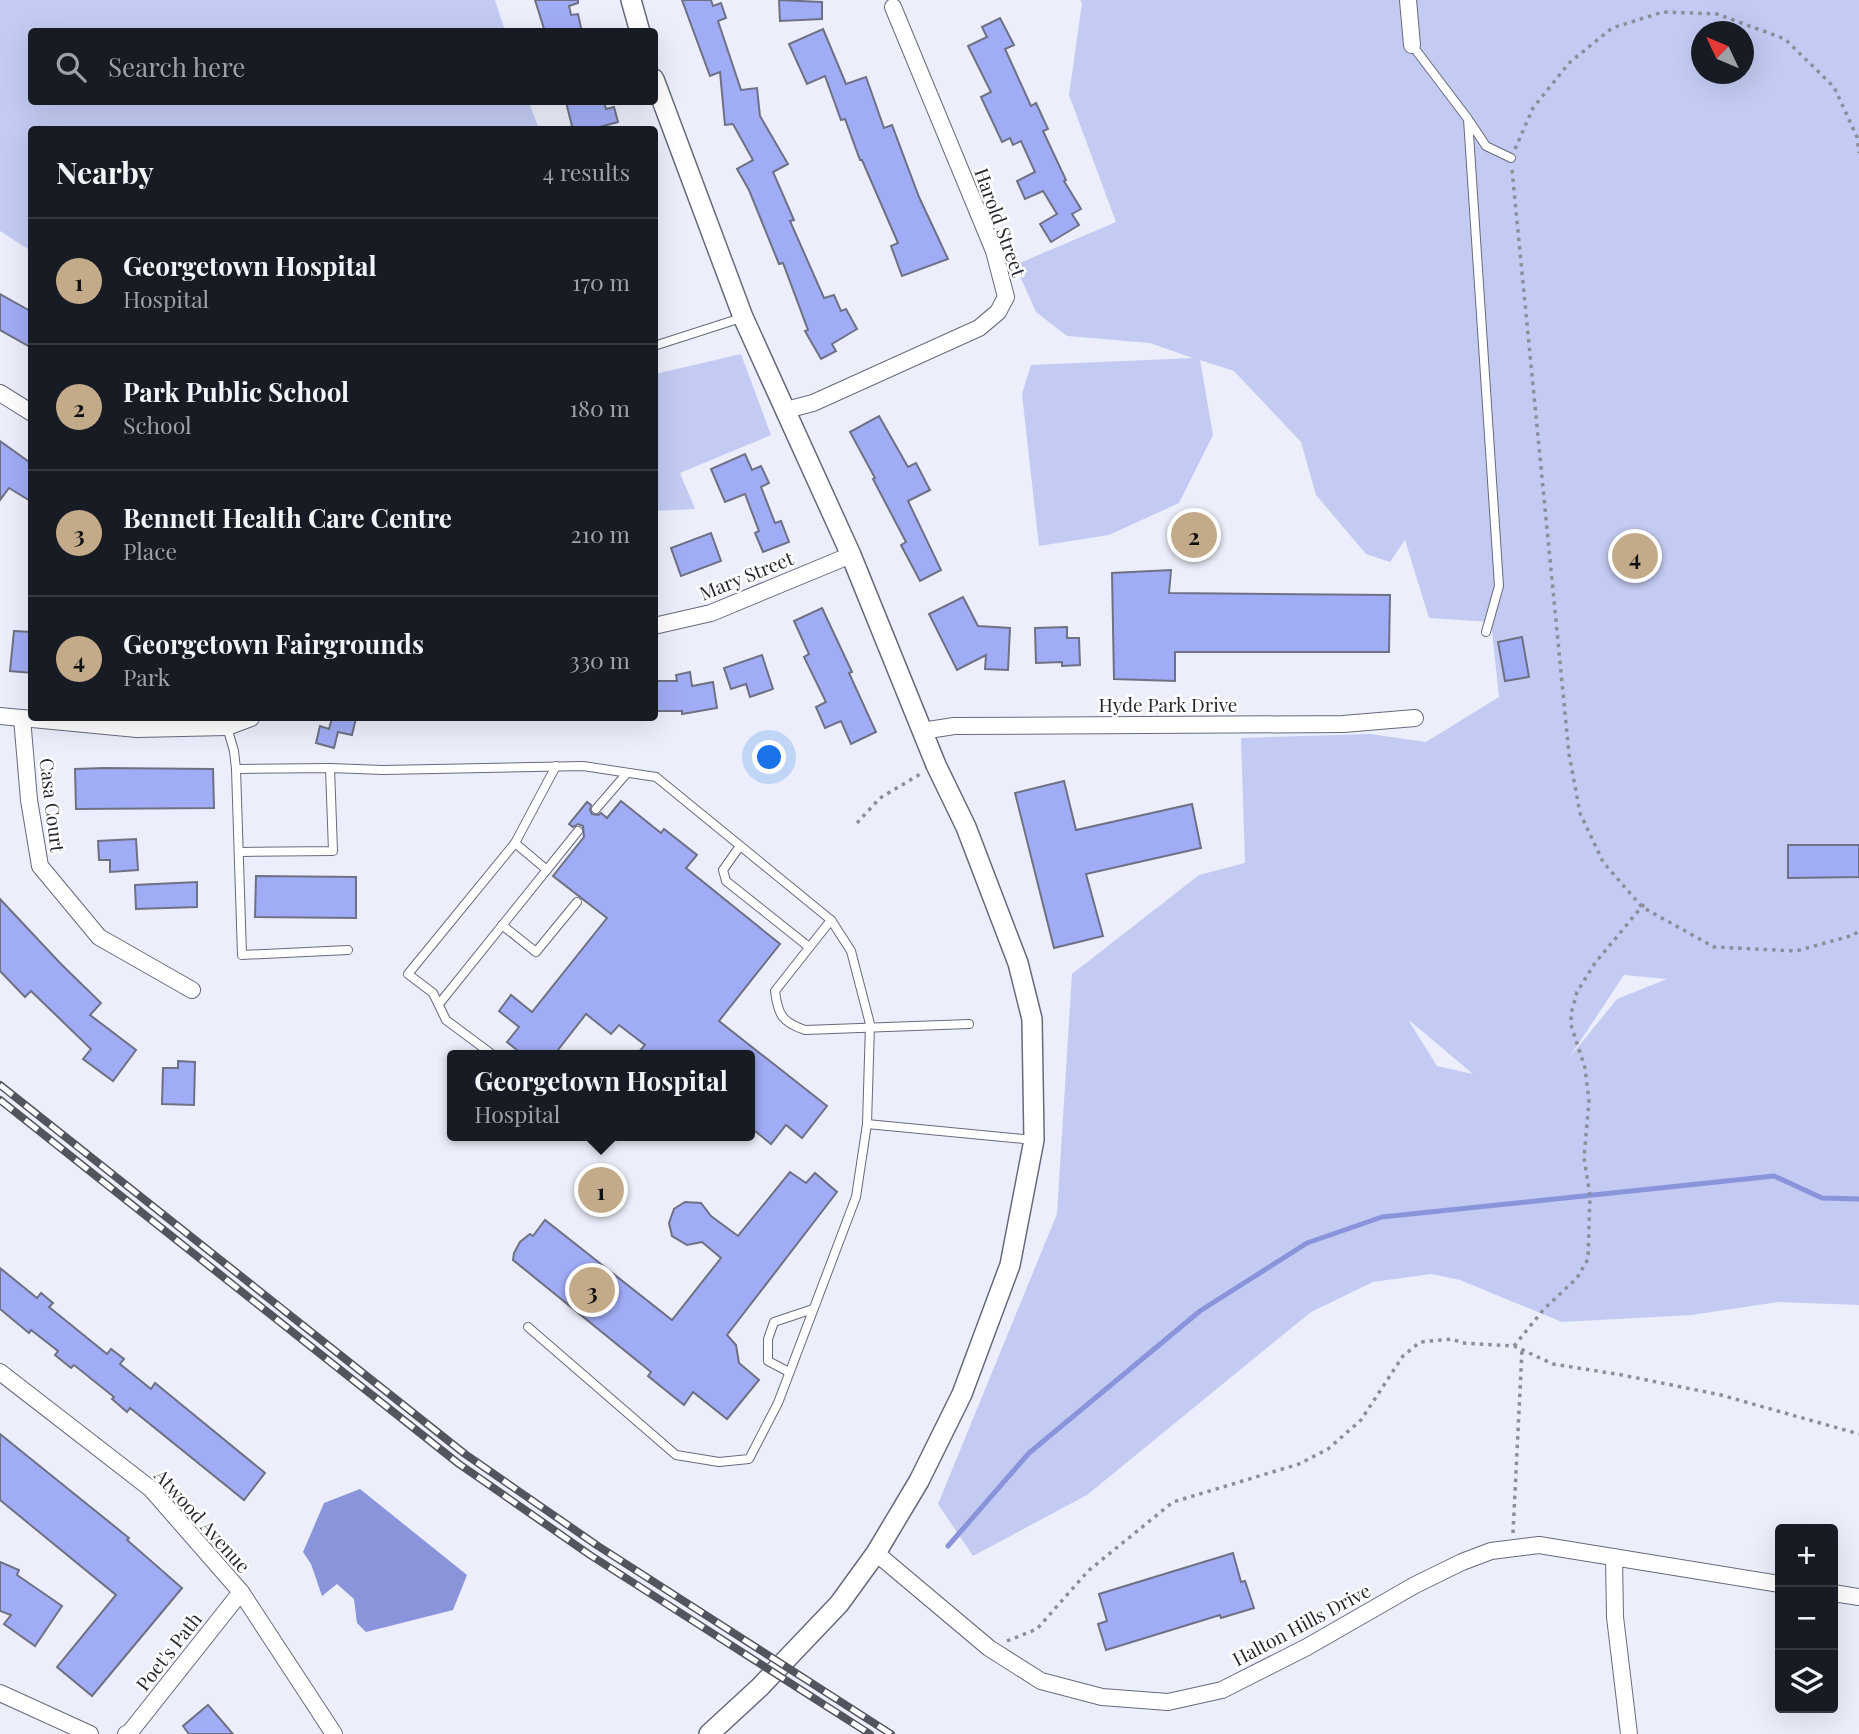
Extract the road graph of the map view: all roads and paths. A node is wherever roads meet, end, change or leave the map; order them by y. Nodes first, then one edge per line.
1 (631, 0) edge
2 (1408, 0) edge
3 (893, 8) dead end
4 (638, 28) edge
5 (1412, 45) joint
6 (658, 90) edge
7 (1468, 119) junction
8 (1859, 153) edge
9 (1511, 158) junction
10 (743, 317) junction
11 (658, 345) edge
12 (0, 393) edge
13 (28, 410) edge
14 (786, 410) junction
15 (851, 555) junction
16 (658, 625) edge
17 (1486, 632) dead end
18 (0, 716) edge
19 (22, 718) junction
20 (1415, 718) dead end
21 (28, 719) edge
22 (53, 721) edge
23 (243, 721) edge
24 (228, 727) junction
25 (922, 731) junction
26 (936, 765) junction
27 (556, 766) junction
28 (330, 768) junction
29 (236, 769) junction
30 (627, 773) junction
31 (596, 809) dead end
32 (857, 823) dead end
33 (578, 831) dead end
34 (515, 843) junction
35 (740, 846) junction
36 (240, 852) junction
37 (547, 870) junction
38 (577, 902) dead end
39 (1643, 906) junction
40 (831, 920) junction
41 (502, 925) junction
42 (1859, 930) edge
43 (809, 947) junction
44 (348, 950) dead end
45 (192, 990) dead end
46 (439, 1004) junction
47 (969, 1024) dead end
48 (870, 1029) junction
49 (486, 1050) edge
50 (867, 1124) junction
51 (1034, 1140) junction
52 (813, 1309) junction
53 (528, 1327) dead end
54 (1514, 1346) junction
55 (1522, 1350) junction
56 (789, 1372) junction
57 (0, 1373) edge
58 (1859, 1434) edge
59 (1512, 1548) junction
60 (876, 1553) junction
61 (1614, 1557) junction
62 (1775, 1583) edge
63 (241, 1592) junction
64 (1838, 1594) edge
65 (1859, 1597) edge
66 (989, 1648) junction
67 (0, 1693) edge
68 (90, 1734) edge
69 (127, 1734) edge
70 (334, 1734) edge
71 (709, 1734) edge
72 (1629, 1734) edge

1 - 4 street
2 - 5 street
3 - 14 street, Harold Street
5 - 7 lane
6 - 10 street
7 - 9 lane
7 - 17 lane
8 - 9 path
9 - 39 path
10 - 11 lane
10 - 14 street
12 - 13 street
14 - 15 street
15 - 16 street, Mary Street
15 - 25 street
18 - 19 street
19 - 21 street
19 - 45 street, Casa Court
20 - 25 street, Hyde Park Drive
22 - 24 street
23 - 24 street
24 - 29 lane
25 - 26 street
26 - 32 path
26 - 51 street
27 - 28 lane
27 - 30 lane
27 - 34 lane
28 - 29 lane
28 - 36 lane
29 - 36 lane
30 - 31 lane
30 - 35 lane
33 - 37 lane
34 - 37 lane
34 - 46 lane
35 - 40 lane
35 - 43 lane
36 - 44 lane
37 - 41 lane
38 - 41 lane
39 - 42 path
39 - 54 path
40 - 43 lane
40 - 48 lane
41 - 46 lane
43 - 48 lane
46 - 49 lane
47 - 48 lane
48 - 50 lane
50 - 51 lane
50 - 52 lane
51 - 60 street
52 - 56 lane
52 - 56 lane
53 - 56 lane
54 - 55 path
54 - 66 path
55 - 58 path
55 - 59 path
57 - 63 street, Atwood Avenue
59 - 61 street, Halton Hills Drive
59 - 66 street, Halton Hills Drive
60 - 66 street, Halton Hills Drive
60 - 71 street
61 - 62 street, Halton Hills Drive
61 - 72 street
63 - 69 street, Poet's Path
63 - 70 street, Atwood Avenue
64 - 65 street
67 - 68 street

